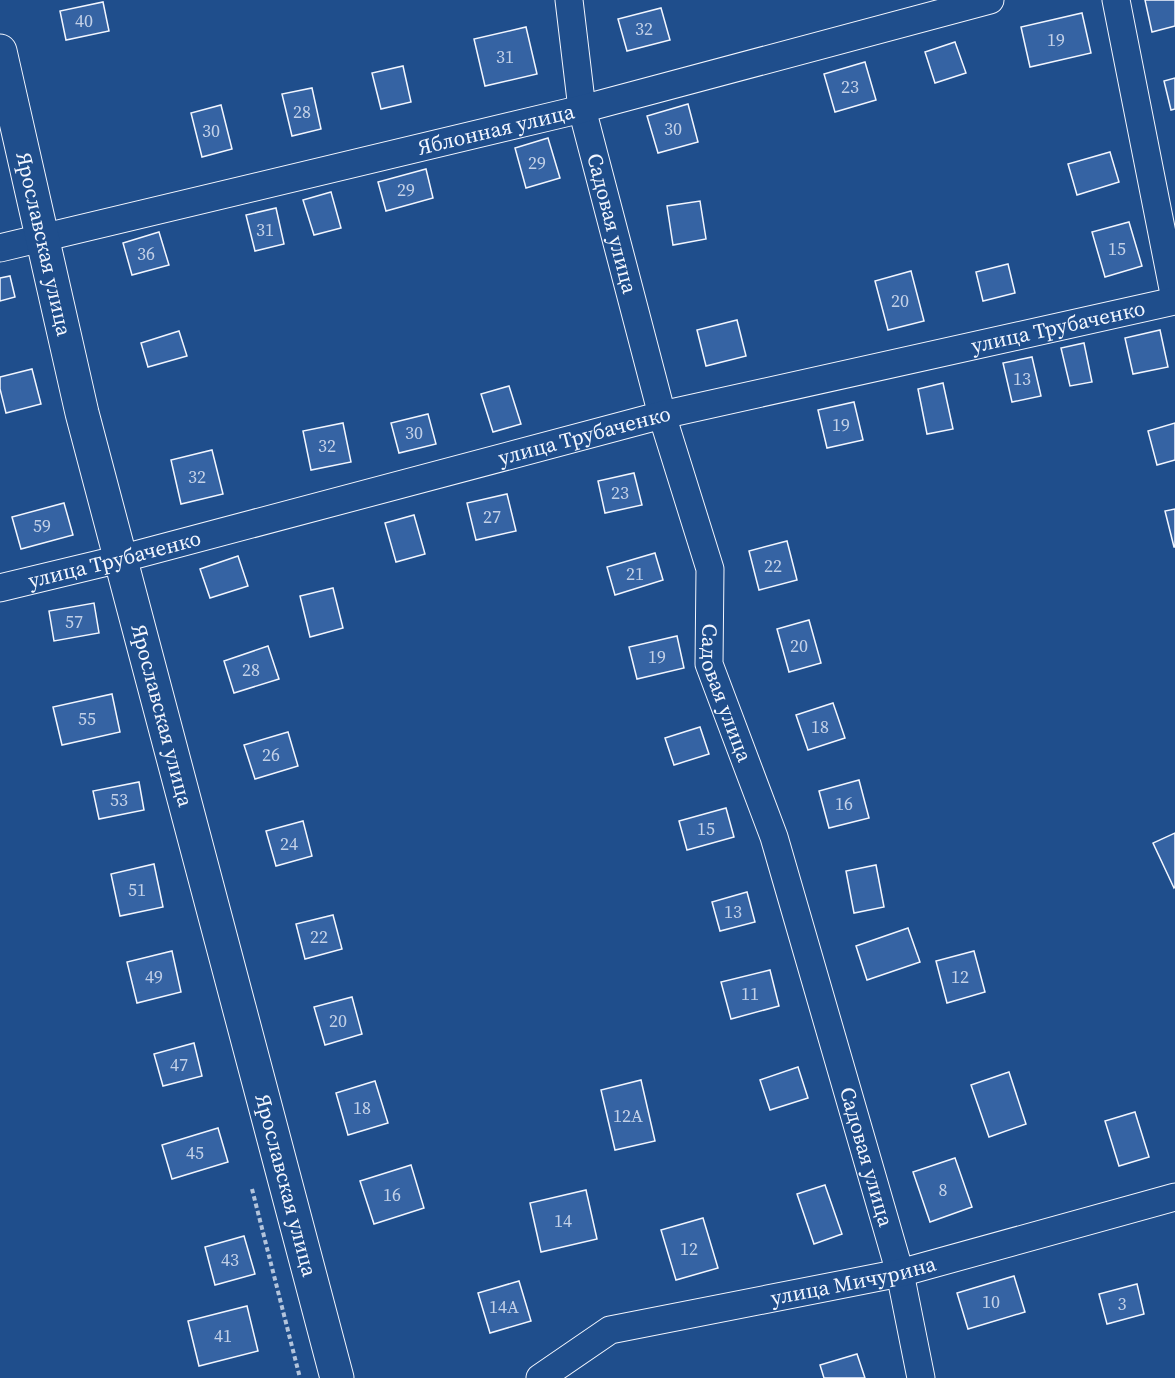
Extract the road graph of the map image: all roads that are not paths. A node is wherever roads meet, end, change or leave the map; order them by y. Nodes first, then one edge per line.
1 (569, 0) edge
2 (990, 0) edge
3 (1116, 0) edge
4 (0, 51) edge
5 (582, 109) junction
6 (42, 238) junction
7 (0, 248) edge
8 (1175, 300) edge
9 (662, 415) junction
10 (120, 559) junction
11 (0, 588) edge
12 (1175, 1197) edge
13 (900, 1273) junction
14 (337, 1378) edge
15 (540, 1378) edge
16 (921, 1378) edge

1 - 5 street, Садовая улица
2 - 5 street, Яблонная улица
3 - 8 street
4 - 6 street, Ярославская улица
5 - 6 street, Яблонная улица
5 - 9 street, Садовая улица
6 - 7 street, Яблонная улица
6 - 10 street, Ярославская улица
8 - 9 street, улица Трубаченко
9 - 10 street, улица Трубаченко
9 - 13 street, Садовая улица
10 - 11 street, улица Трубаченко
10 - 14 street, Ярославская улица
12 - 13 street, улица Мичурина
13 - 15 street, улица Мичурина
13 - 16 street, Садовая улица

